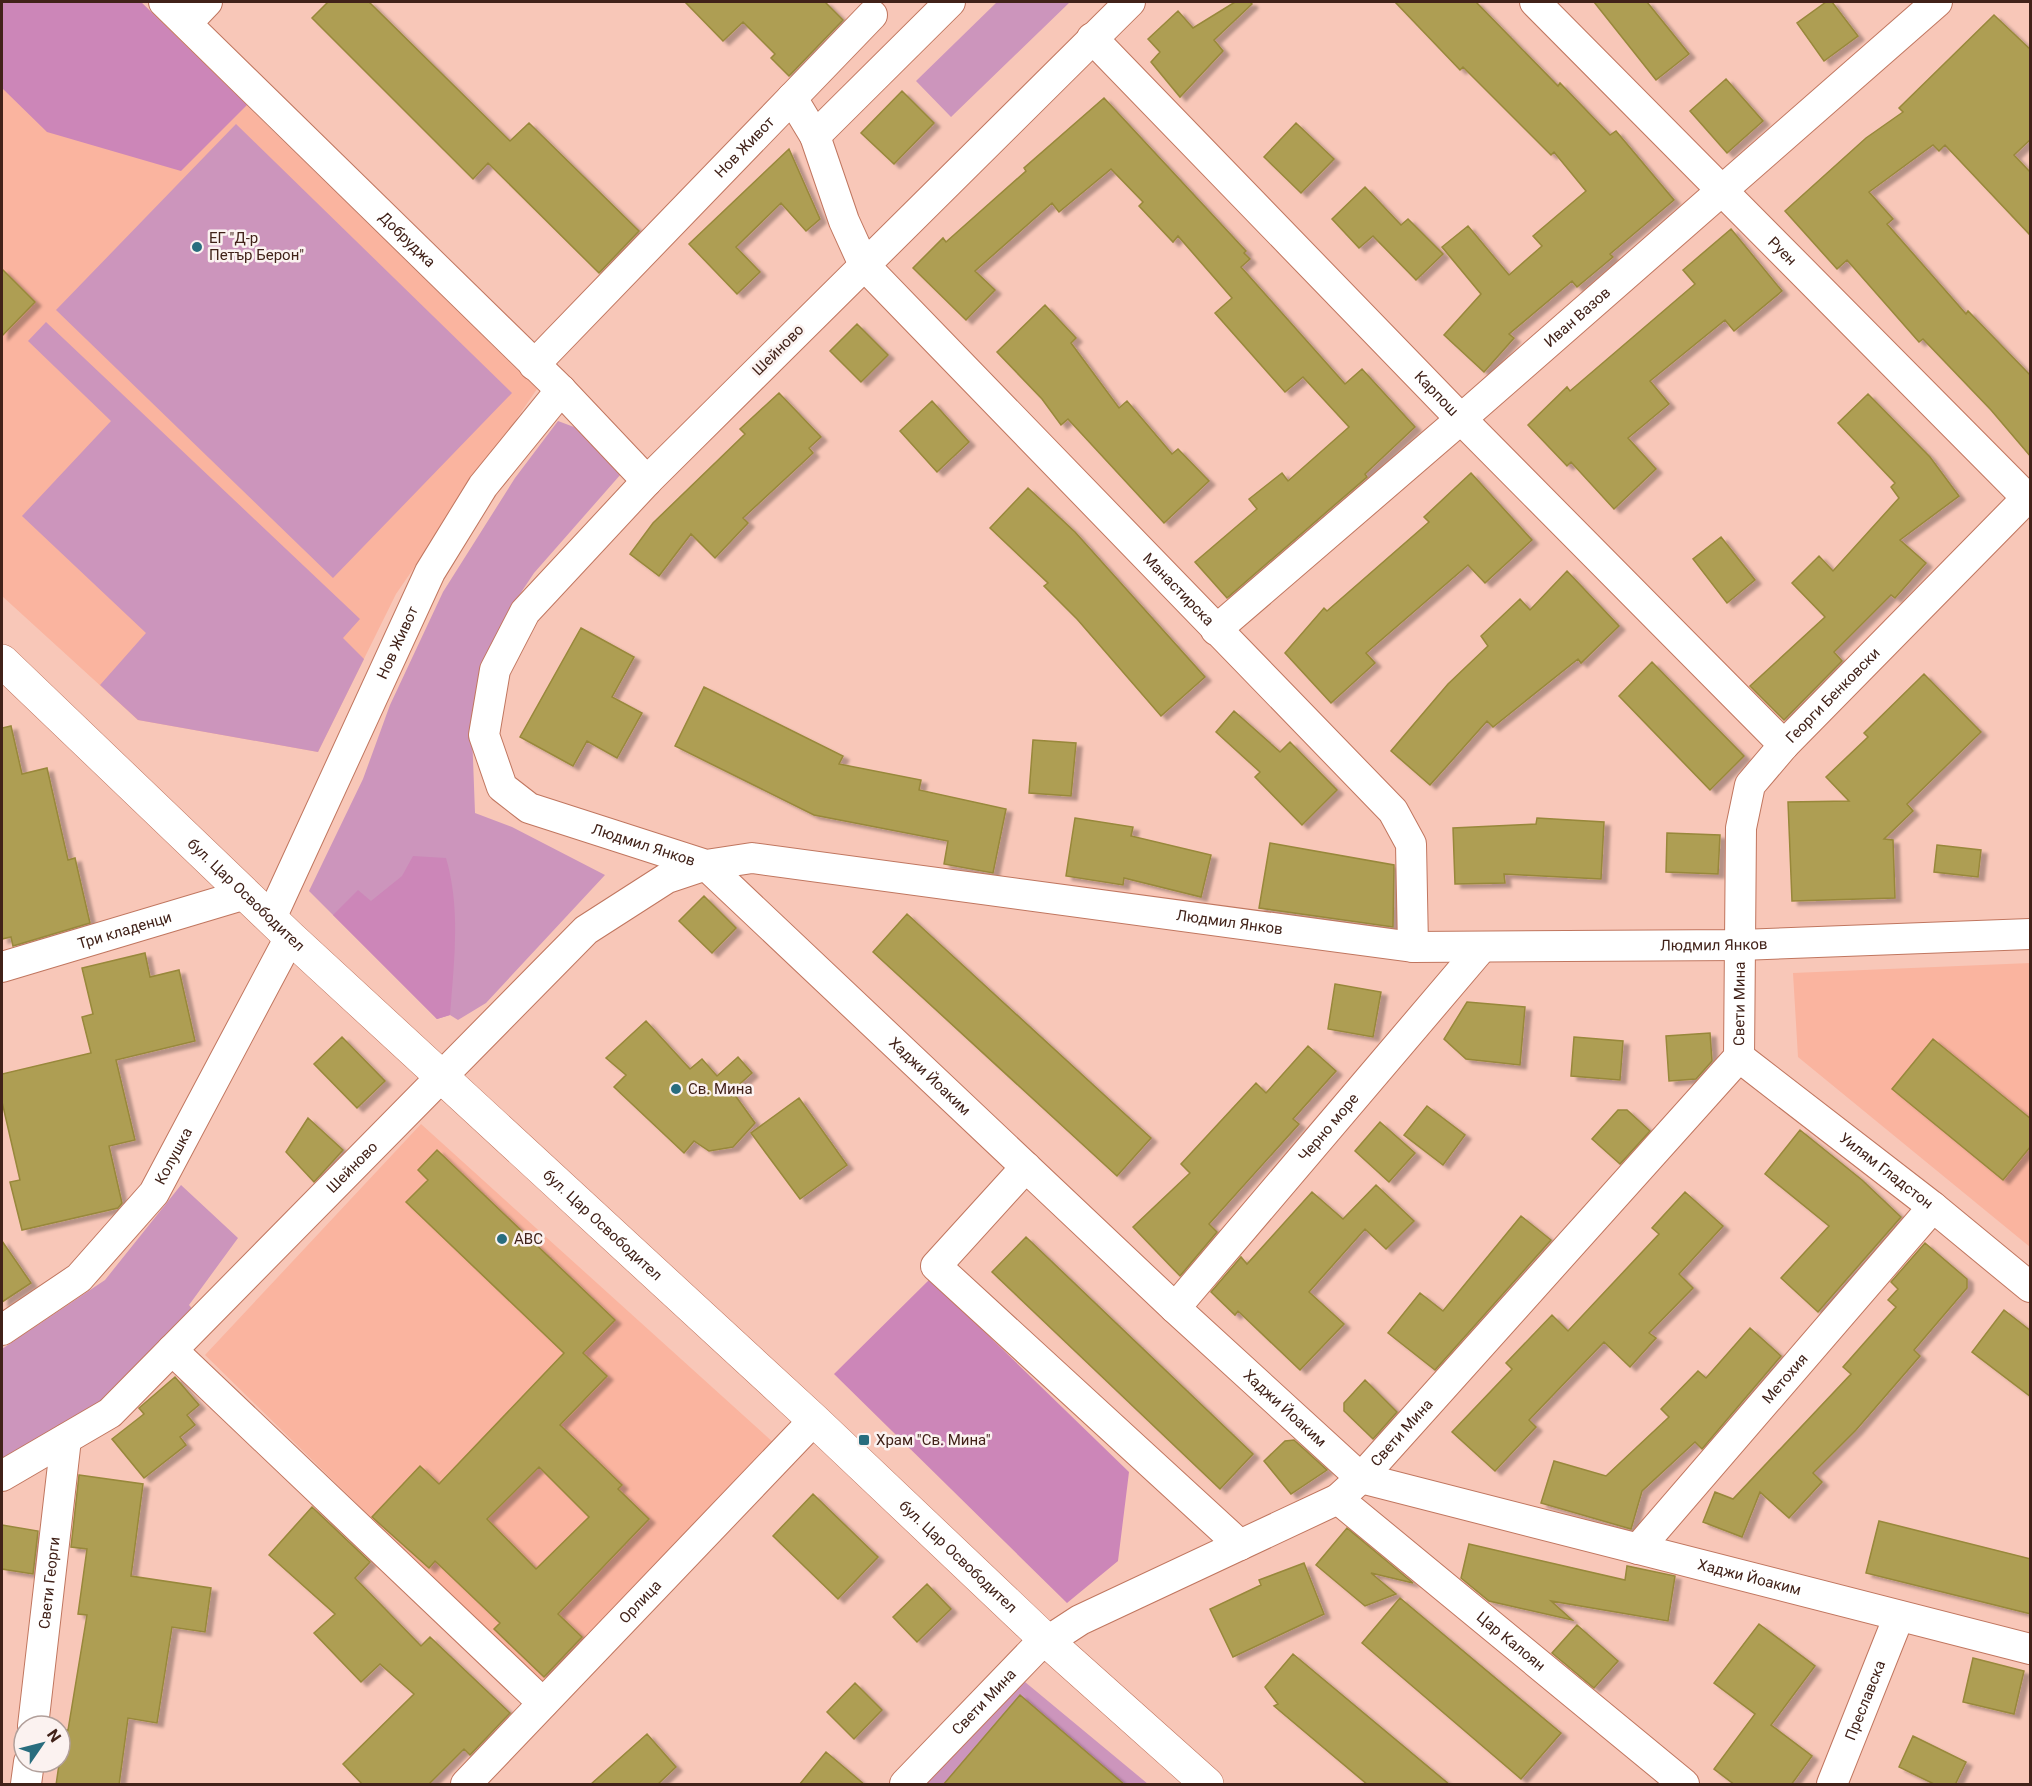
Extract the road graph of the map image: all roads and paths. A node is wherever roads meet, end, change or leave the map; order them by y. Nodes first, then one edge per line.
1 (164, 2) edge
2 (207, 2) edge
3 (950, 2) edge
4 (1130, 2) edge
5 (1534, 2) edge
6 (1937, 2) edge
7 (866, 8) edge
8 (187, 23) junction
9 (1092, 38) junction
10 (904, 46) junction
11 (792, 98) junction
12 (815, 136) junction
13 (1722, 190) junction
14 (864, 265) junction
15 (534, 365) junction
16 (561, 390) junction
17 (1461, 419) junction
18 (647, 481) junction
19 (2030, 498) edge
20 (1216, 630) junction
21 (5, 668) edge
22 (484, 735) joint
23 (1784, 745) junction
24 (706, 865) junction
25 (246, 894) junction
26 (281, 928) junction
27 (2031, 934) edge
28 (1740, 945) junction
29 (1413, 947) junction
30 (1482, 947) junction
31 (2, 967) edge
32 (1739, 1057) junction
33 (441, 1075) junction
34 (1026, 1167) junction
35 (1933, 1207) junction
36 (2031, 1287) edge
37 (1175, 1308) junction
38 (2, 1330) edge
39 (172, 1350) junction
40 (814, 1420) junction
41 (66, 1439) junction
42 (2, 1476) edge
43 (1361, 1478) junction
44 (1338, 1499) junction
45 (1240, 1545) junction
46 (1638, 1549) junction
47 (1899, 1616) junction
48 (1040, 1645) junction
49 (2031, 1649) edge
50 (543, 1703) junction
51 (34, 1714) edge
52 (466, 1785) edge
53 (905, 1785) edge
54 (1206, 1785) edge
55 (1684, 1785) edge
56 (1832, 1785) edge

1 - 8 street, Добруджа
2 - 8 street
3 - 10 street
4 - 9 street, Шейново
5 - 13 street, Руен
6 - 13 street, Иван Вазов
7 - 10 street
7 - 11 street, Нов Живот
8 - 15 street, Добруджа
9 - 14 street, Шейново
9 - 17 street, Карпош
10 - 12 street
11 - 12 street
11 - 15 street, Нов Живот
12 - 14 street, Манастирска
13 - 17 street, Иван Вазов
13 - 19 street, Руен
14 - 18 street, Шейново
14 - 20 street, Манастирска
15 - 16 street, Добруджа
16 - 18 street, Добруджа
16 - 26 street, Нов Живот
17 - 20 street, Иван Вазов
17 - 23 street, Карпош
18 - 22 street, Шейново
19 - 23 street, Георги Бенковски
20 - 29 street, Манастирска
21 - 25 main road, бул. Цар Освободител
22 - 24 street, Людмил Янков
23 - 28 street, Георги Бенковски
24 - 29 street, Людмил Янков
24 - 33 street, Шейново
24 - 34 street, Хаджи Йоаким
25 - 26 main road, бул. Цар Освободител
25 - 31 street, Три кладенци
26 - 33 main road, бул. Цар Освободител
26 - 38 street, Колушка
27 - 28 street, Людмил Янков
28 - 30 street, Людмил Янков
28 - 32 street, Свети Мина
29 - 30 street, Людмил Янков
30 - 37 street, Черно море
32 - 35 street, Уилям Гладстон
32 - 43 street, Свети Мина
33 - 39 street, Шейново
33 - 40 main road, бул. Цар Освободител
34 - 37 street, Хаджи Йоаким
34 - 45 street
35 - 36 street, Уилям Гладстон
35 - 46 street, Метохия
37 - 43 street, Хаджи Йоаким
39 - 41 street, Шейново
39 - 50 street
40 - 48 main road, бул. Цар Освободител
40 - 50 street, Орлица
41 - 42 street, Шейново
41 - 51 street, Свети Георги
43 - 44 street, Свети Мина
43 - 46 street, Хаджи Йоаким
44 - 45 street, Свети Мина
44 - 55 street, Цар Калоян
45 - 48 street, Свети Мина
46 - 47 street, Хаджи Йоаким
47 - 49 street, Хаджи Йоаким
47 - 56 street, Преславска
48 - 53 street, Свети Мина
48 - 54 main road, бул. Цар Освободител
50 - 52 street, Орлица

